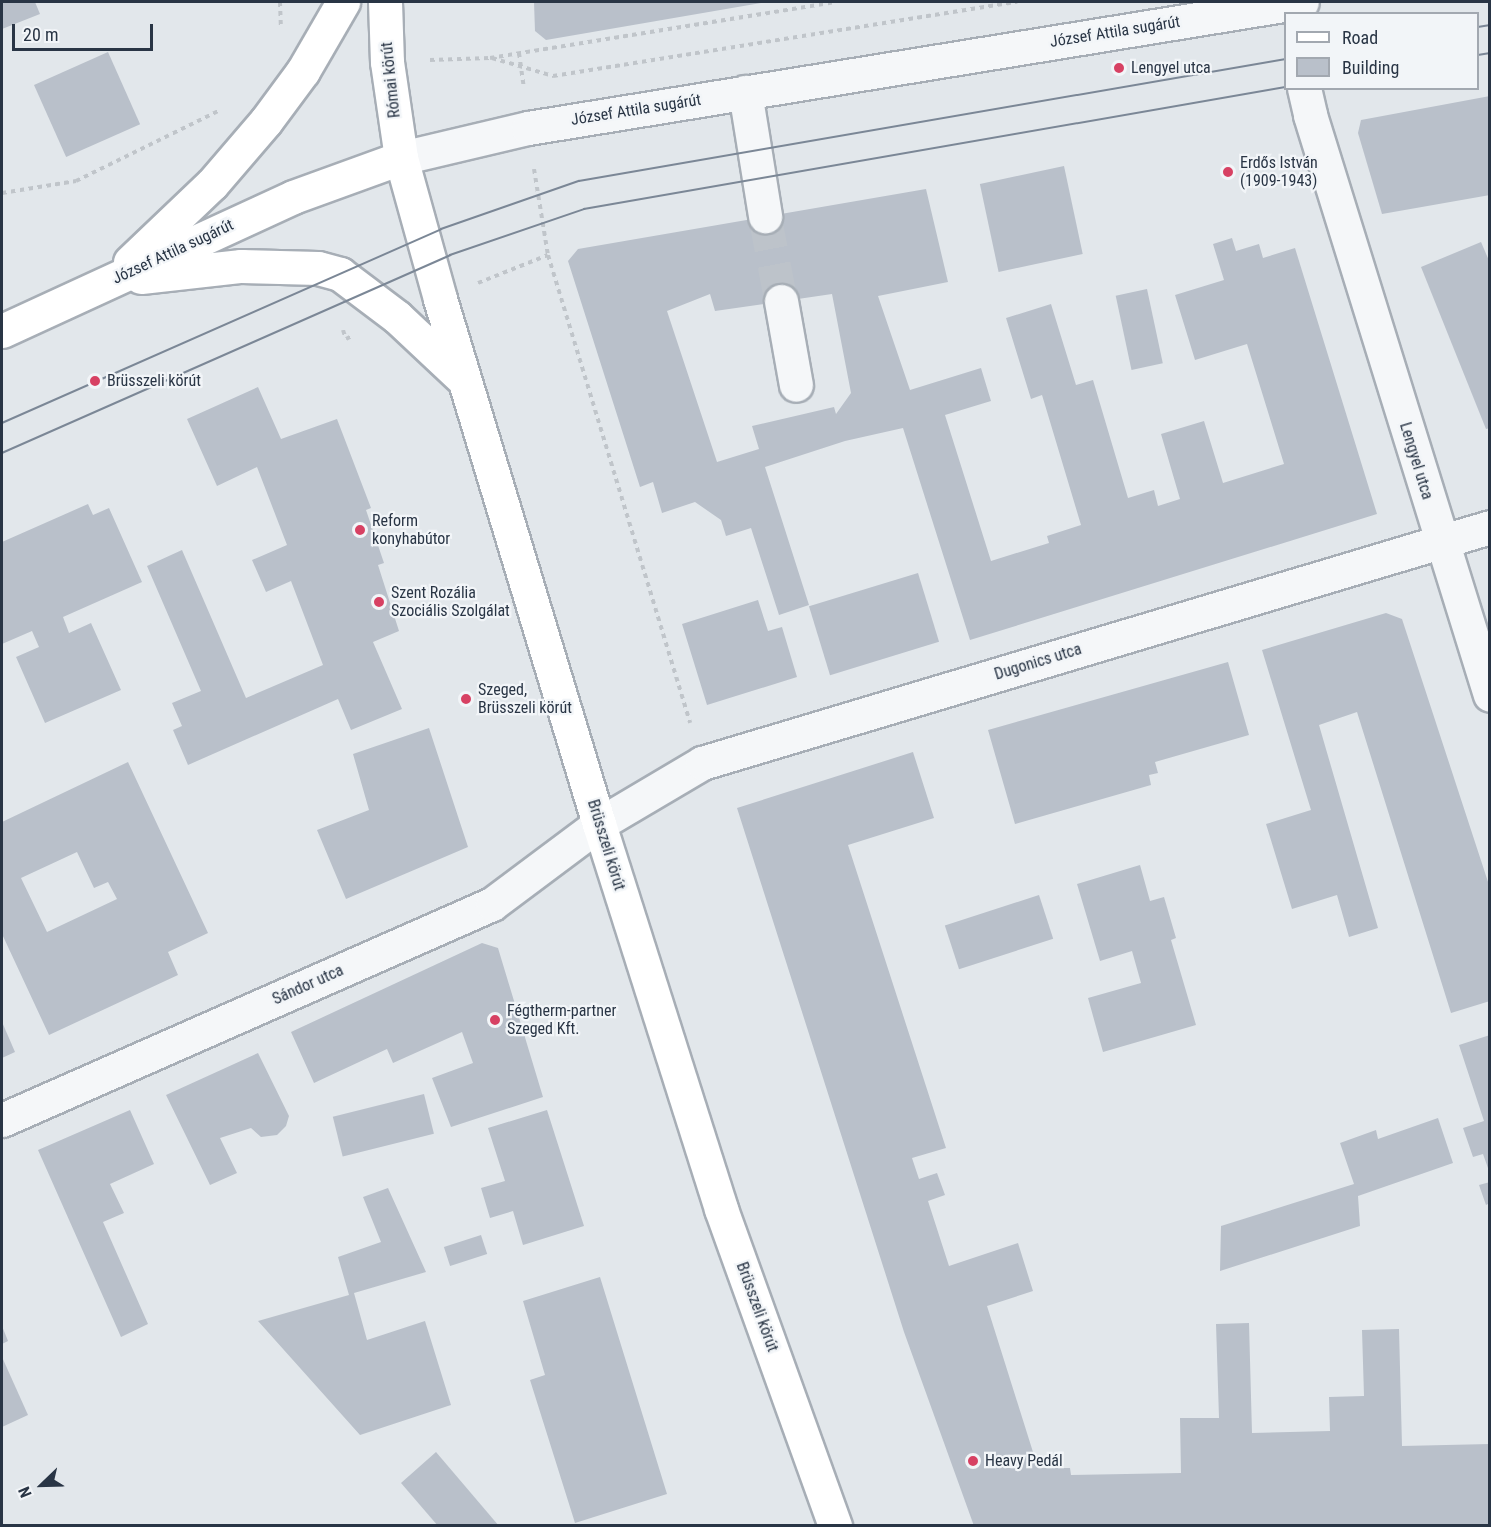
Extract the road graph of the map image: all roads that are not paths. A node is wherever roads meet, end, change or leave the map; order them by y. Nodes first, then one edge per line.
1 (343, 2) edge
2 (385, 2) edge
3 (1292, 5) edge
4 (1304, 90) edge
5 (745, 92) junction
6 (400, 158) junction
7 (765, 216) tunnel mouth
8 (111, 280) junction
9 (781, 302) tunnel mouth
10 (2, 331) edge
11 (464, 380) junction
12 (796, 385) dead end
13 (1490, 527) edge
14 (1441, 541) junction
15 (1490, 695) edge
16 (599, 824) junction
17 (2, 1120) edge
18 (835, 1526) edge

1 - 8 main road
2 - 6 main road, Római körút
3 - 5 street, József Attila sugárút
4 - 14 street, Lengyel utca
5 - 6 street, József Attila sugárút
5 - 7 street
6 - 8 main road, József Attila sugárút
6 - 11 main road, Brüsszeli körút
8 - 10 main road, József Attila sugárút
8 - 11 main road
9 - 12 street
11 - 16 main road, Brüsszeli körút
13 - 14 street, Dugonics utca
14 - 15 street, Lengyel utca
14 - 16 street, Dugonics utca
16 - 17 street, Sándor utca
16 - 18 main road, Brüsszeli körút

